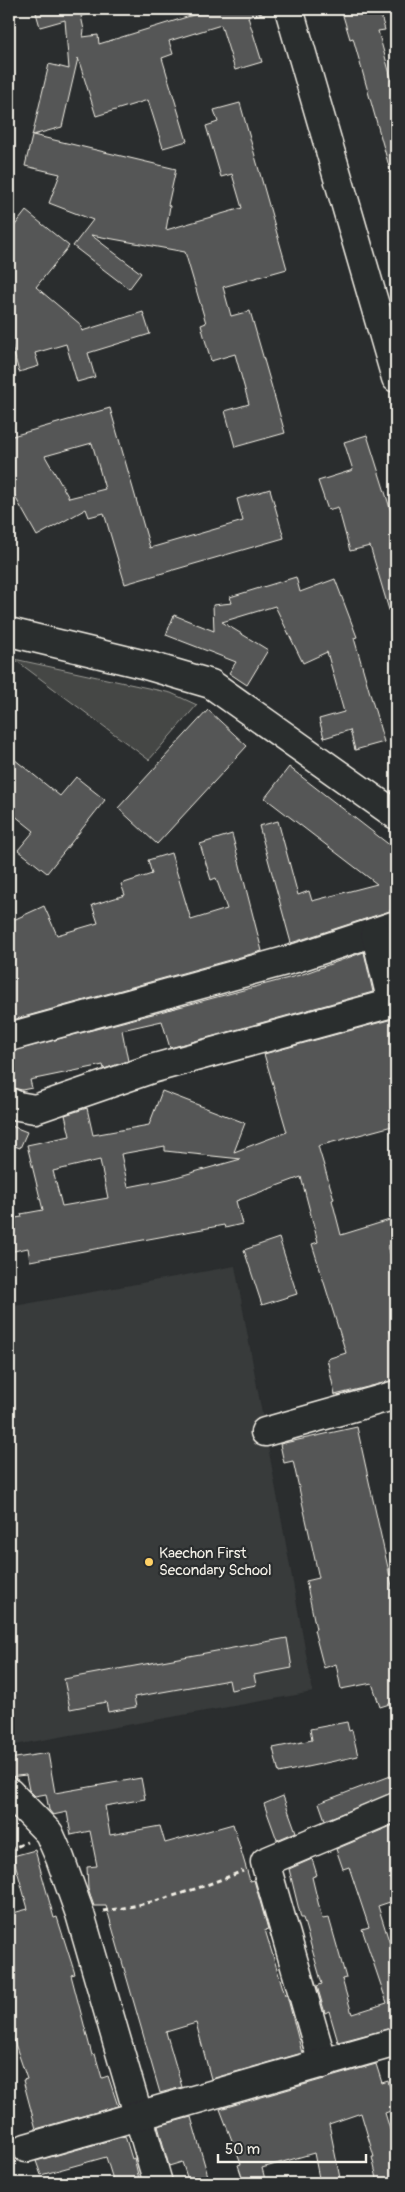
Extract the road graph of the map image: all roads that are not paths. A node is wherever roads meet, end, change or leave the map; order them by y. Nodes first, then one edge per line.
1 (289, 9) edge
2 (396, 378) edge
3 (9, 632) edge
4 (396, 815) edge
5 (386, 928) edge
6 (9, 1037) edge
7 (9, 1102) edge
8 (396, 1395) edge
9 (265, 1432) dead end
10 (9, 1792) edge
11 (396, 1807) edge
12 (396, 2042) edge
13 (323, 2064) junction
14 (138, 2117) junction
15 (26, 2148) dead end
16 (158, 2183) edge

1 - 2 street
3 - 4 street
5 - 6 street
5 - 7 street
8 - 9 street
10 - 14 street
11 - 13 street
12 - 13 street
13 - 14 street
14 - 15 street
14 - 16 street

